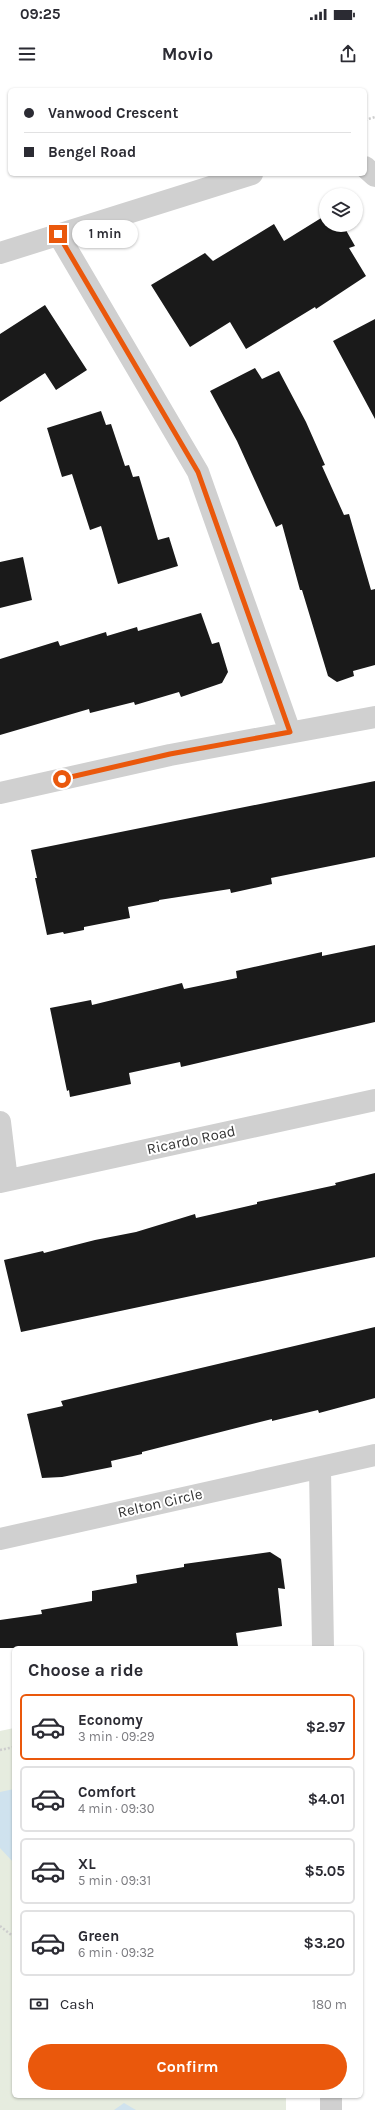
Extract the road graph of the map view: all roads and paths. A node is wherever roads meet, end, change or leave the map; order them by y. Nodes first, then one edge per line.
1 (367, 169) edge
2 (246, 176) edge
3 (375, 176) edge
4 (58, 234) junction
5 (0, 252) edge
6 (375, 717) edge
7 (290, 732) junction
8 (0, 793) edge
9 (375, 1100) edge
10 (0, 1122) edge
11 (4, 1181) edge
12 (375, 1455) edge
13 (320, 1469) junction
14 (0, 1539) edge
15 (323, 1646) edge
16 (12, 1747) edge
17 (0, 1750) edge
18 (0, 1926) edge
19 (12, 1935) edge
20 (331, 2098) edge
21 (331, 2110) edge

1 - 3 street
2 - 4 street
4 - 5 street
4 - 7 street
6 - 7 street
7 - 8 street
9 - 11 street, Ricardo Road
10 - 11 street
12 - 13 street, Relton Circle
13 - 14 street, Relton Circle
13 - 15 street
16 - 17 path
18 - 19 path
20 - 21 street

